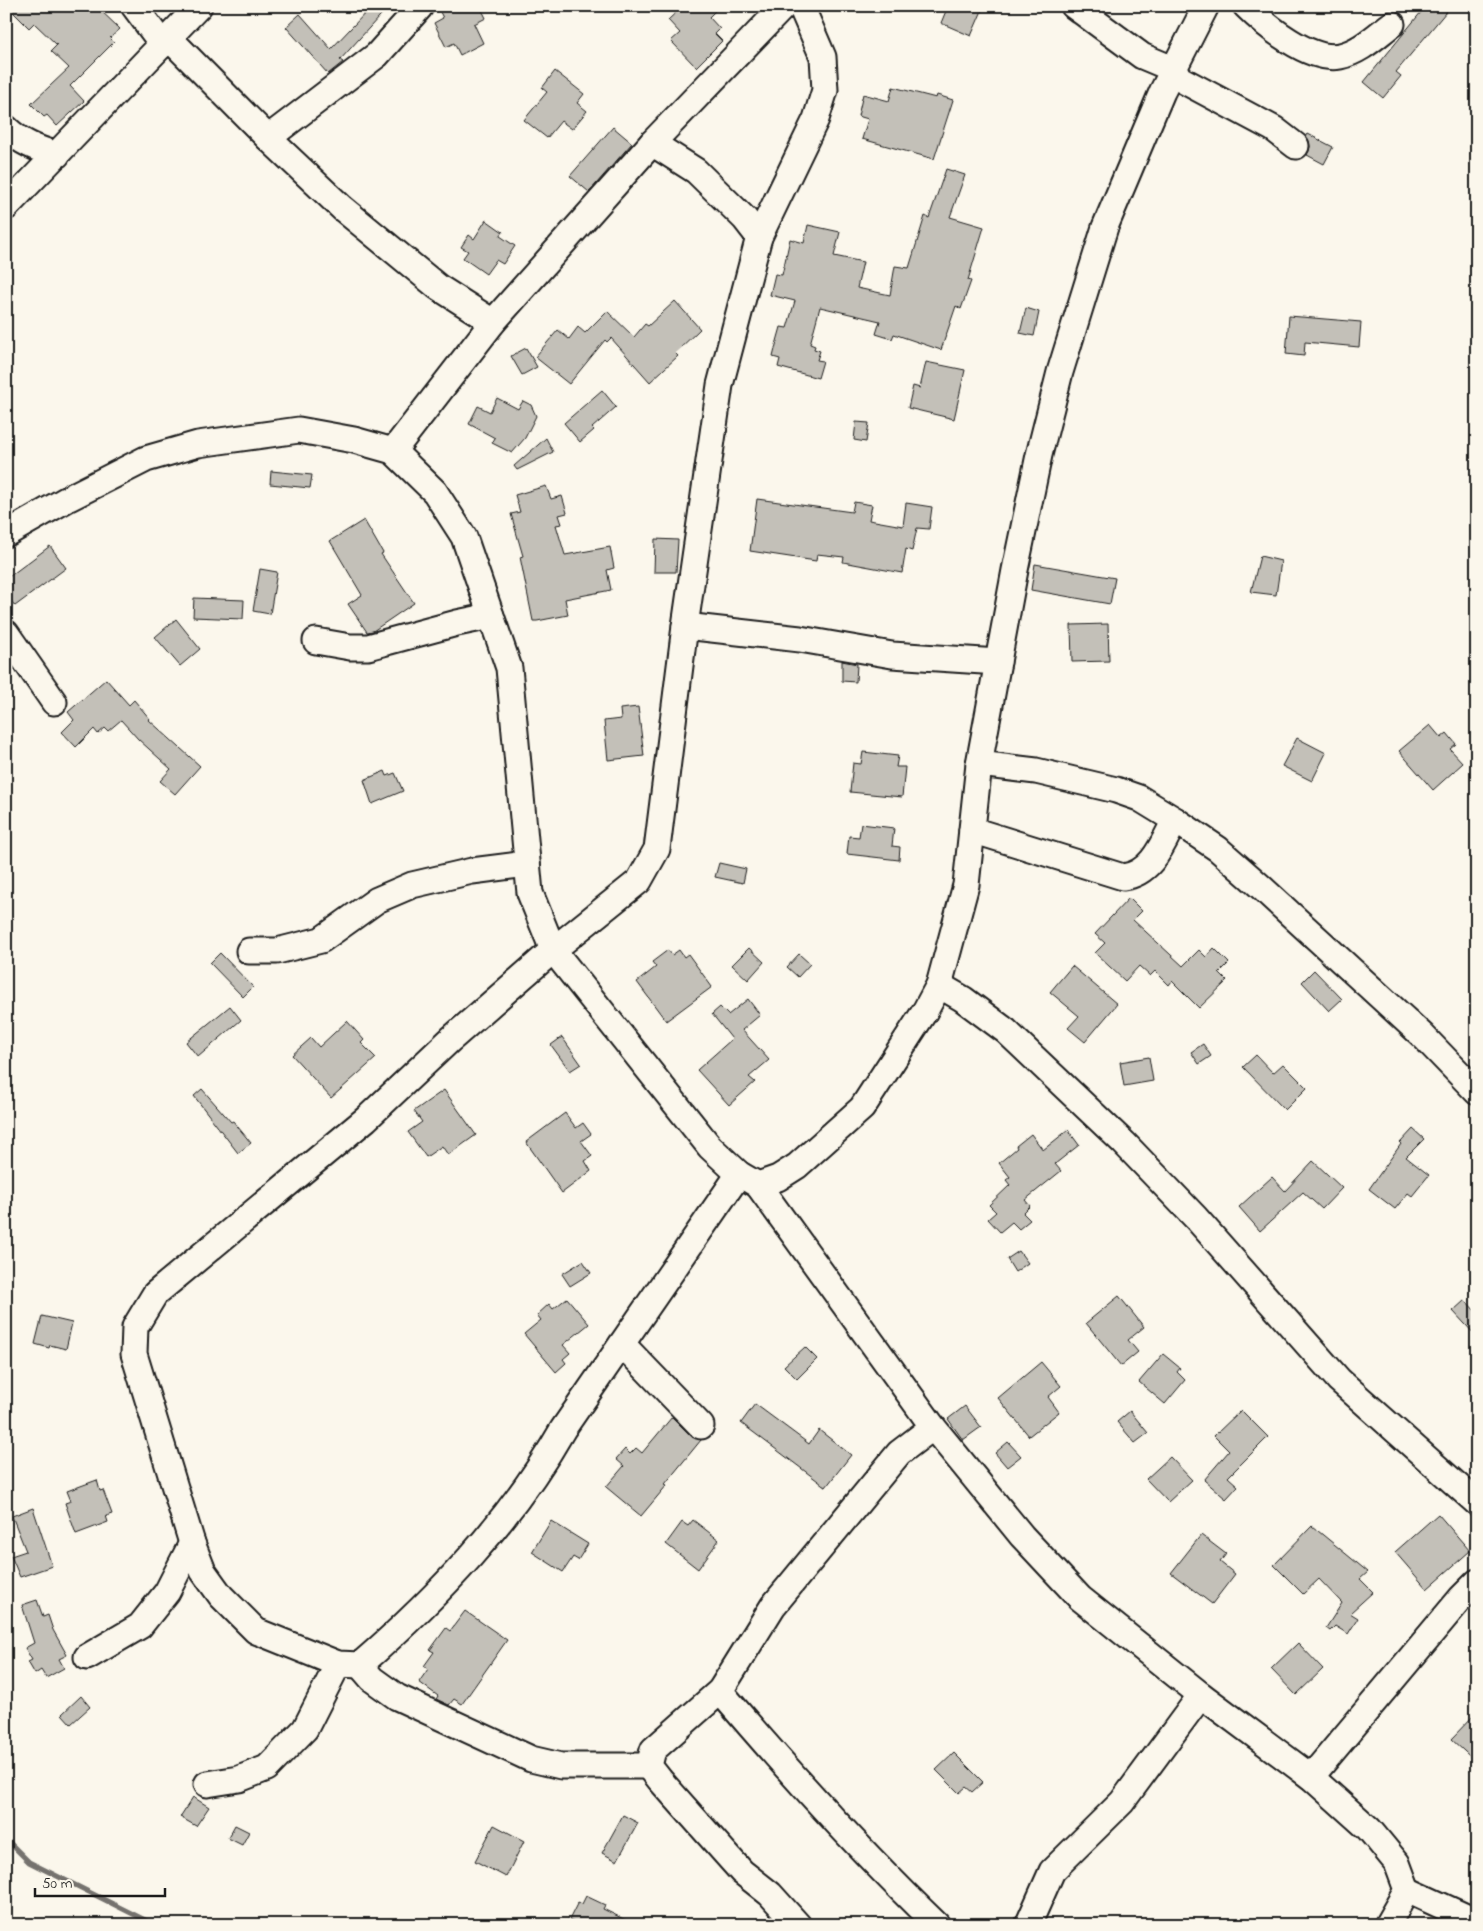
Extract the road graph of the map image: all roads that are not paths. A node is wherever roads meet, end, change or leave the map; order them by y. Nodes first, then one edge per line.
1 (134, 6) edge
2 (199, 6) edge
3 (784, 6) edge
4 (801, 6) edge
5 (1074, 6) edge
6 (1206, 6) edge
7 (1246, 6) edge
8 (420, 7) edge
9 (1392, 24) dead end
10 (166, 42) junction
11 (1172, 71) junction
12 (6, 128) edge
13 (268, 138) junction
14 (652, 143) junction
15 (1296, 146) dead end
16 (57, 155) junction
17 (6, 207) edge
18 (759, 237) junction
19 (493, 322) junction
20 (393, 451) junction
21 (6, 534) edge
22 (491, 616) junction
23 (685, 626) junction
24 (6, 633) edge
25 (316, 641) dead end
26 (998, 662) junction
27 (54, 702) dead end
28 (979, 764) junction
29 (1175, 820) junction
30 (972, 830) junction
31 (527, 864) junction
32 (553, 950) junction
33 (249, 951) dead end
34 (939, 985) junction
35 (1477, 1092) edge
36 (748, 1179) junction
37 (622, 1344) junction
38 (702, 1426) dead end
39 (933, 1427) junction
40 (1477, 1503) edge
41 (192, 1543) junction
42 (1477, 1582) edge
43 (87, 1657) dead end
44 (349, 1665) junction
45 (720, 1690) junction
46 (1201, 1695) junction
47 (649, 1766) junction
48 (1311, 1776) junction
49 (208, 1784) dead end
50 (1407, 1890) junction
51 (1477, 1922) edge
52 (798, 1925) edge
53 (937, 1925) edge
54 (1028, 1925) edge
55 (1387, 1925) edge

1 - 10 street
2 - 10 street
3 - 14 street
4 - 18 street
5 - 11 street
6 - 11 street
7 - 9 street
8 - 13 street
10 - 13 street
10 - 16 street
11 - 15 street
11 - 26 street
12 - 16 street
13 - 19 street
14 - 18 street
14 - 19 street
16 - 17 street
18 - 23 street
19 - 20 street
20 - 21 street
20 - 22 street
22 - 25 street
22 - 31 street
23 - 26 street
23 - 32 street
24 - 27 street
26 - 28 street
28 - 29 street
28 - 30 street
29 - 30 street
29 - 35 street
30 - 34 street
31 - 32 street
31 - 33 street
32 - 36 street
32 - 41 street
34 - 36 street
34 - 40 street
36 - 37 street
36 - 39 street
37 - 38 street
37 - 44 street
39 - 45 street
39 - 46 street
41 - 43 street
41 - 44 street
42 - 48 street
44 - 47 street
44 - 49 street
45 - 47 street
45 - 53 street
46 - 48 street
46 - 54 street
47 - 52 street
48 - 50 street
50 - 51 street
50 - 55 street

